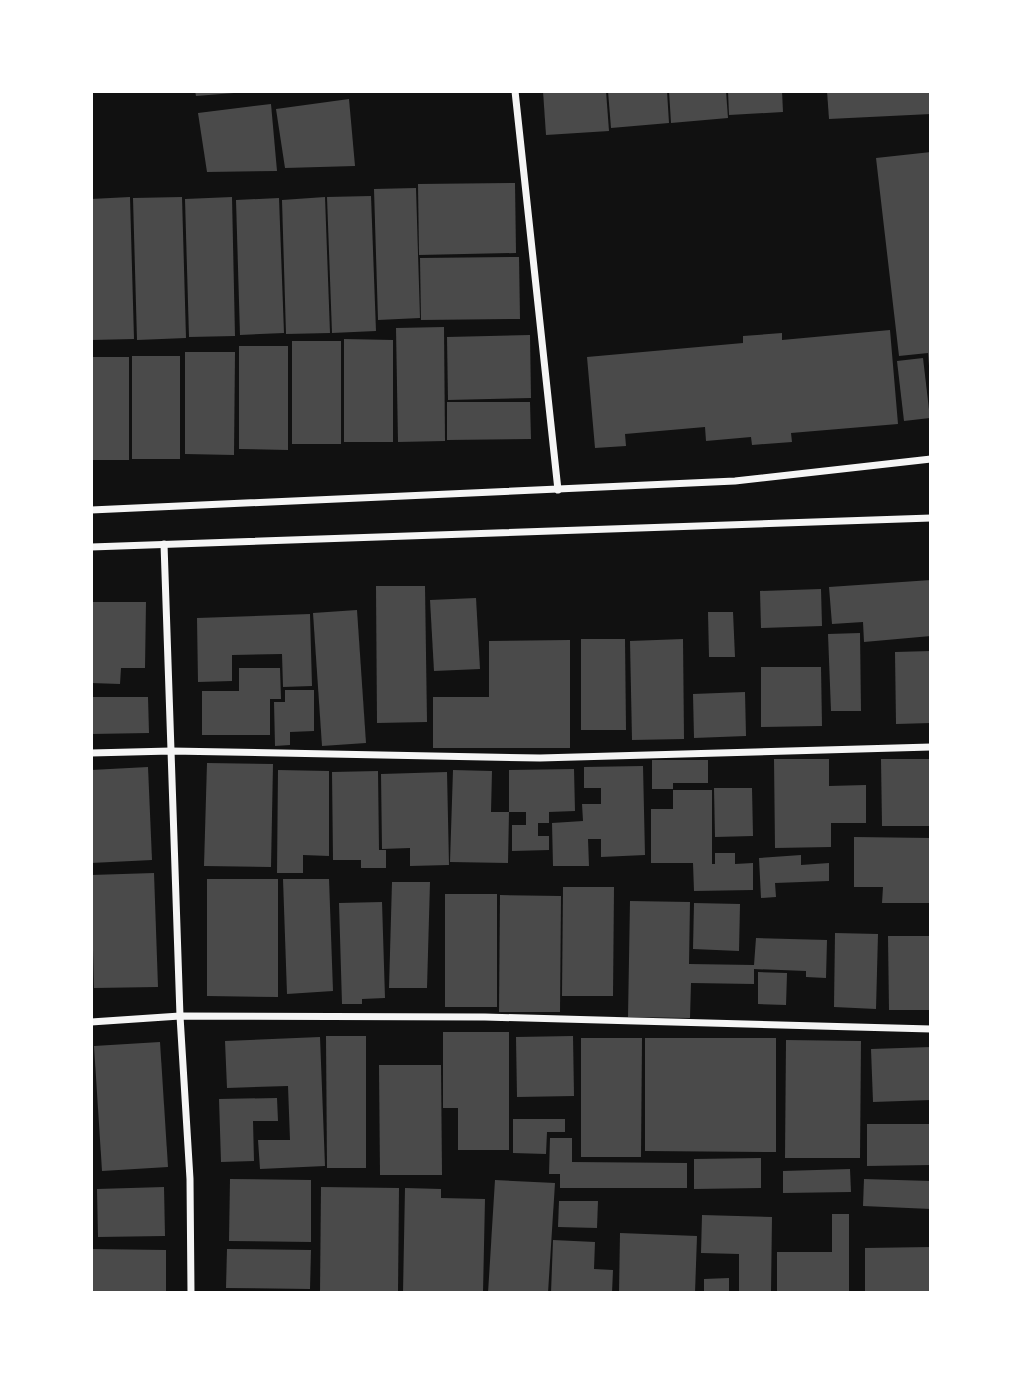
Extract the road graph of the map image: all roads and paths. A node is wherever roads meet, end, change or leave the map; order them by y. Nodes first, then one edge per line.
1 (515, 91) edge
2 (931, 459) edge
3 (558, 490) junction
4 (91, 510) edge
5 (931, 518) edge
6 (163, 544) junction
7 (91, 547) edge
8 (931, 747) edge
9 (171, 751) junction
10 (91, 753) edge
11 (180, 1016) junction
12 (91, 1022) edge
13 (931, 1029) edge
14 (191, 1293) edge

1 - 3 street
2 - 3 street
3 - 4 street
5 - 6 street
6 - 7 street
6 - 9 street
8 - 9 street
9 - 10 street
9 - 11 street
11 - 12 street
11 - 13 street
11 - 14 street

